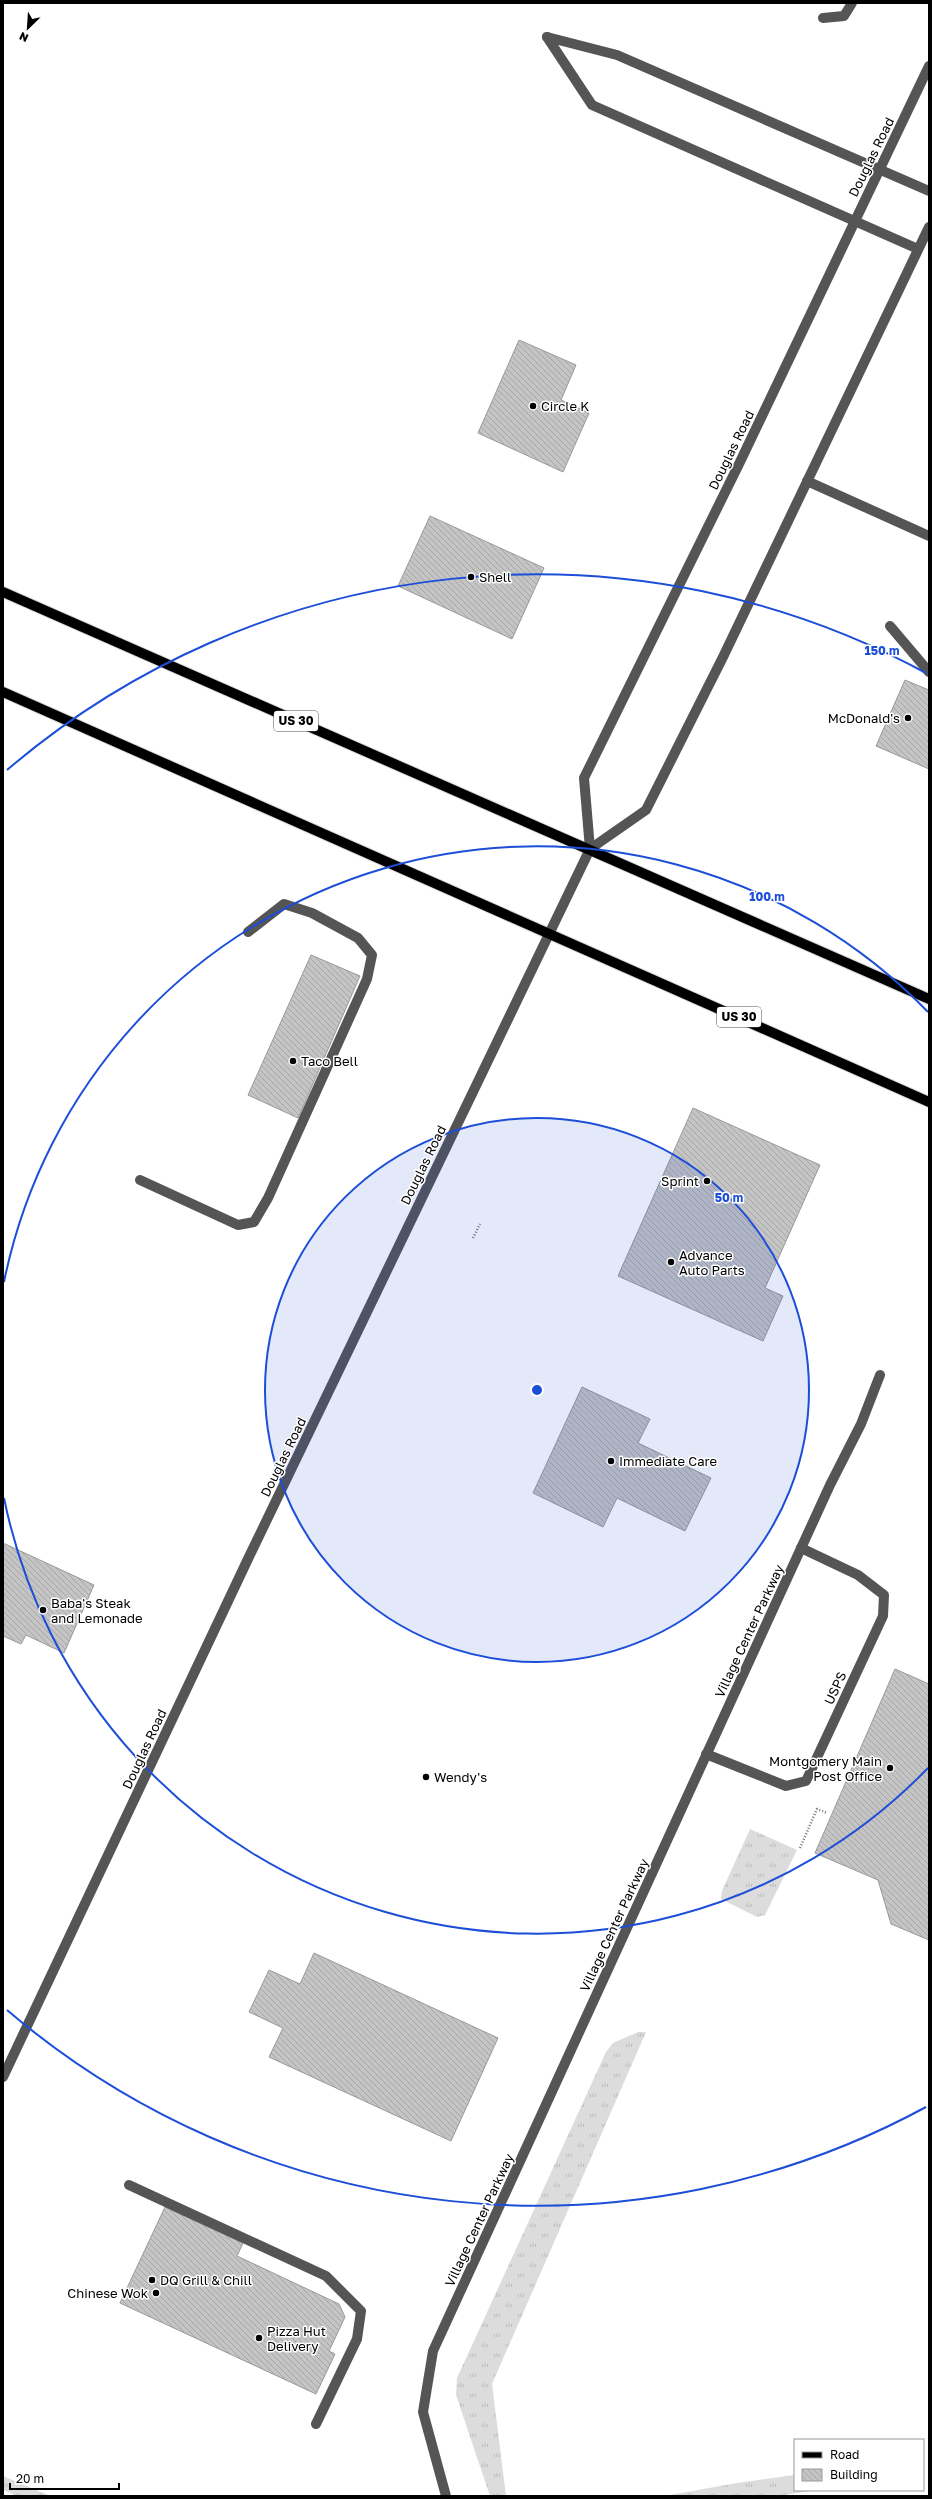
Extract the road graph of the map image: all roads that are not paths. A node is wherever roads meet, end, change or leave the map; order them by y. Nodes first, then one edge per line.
1 (852, 3) edge
2 (824, 18) dead end
3 (929, 66) edge
4 (879, 170) junction
5 (929, 191) edge
6 (855, 221) junction
7 (929, 227) edge
8 (918, 249) junction
9 (807, 481) junction
10 (929, 536) edge
11 (3, 592) edge
12 (890, 626) dead end
13 (929, 672) edge
14 (3, 692) edge
15 (590, 849) junction
16 (248, 932) dead end
17 (549, 932) junction
18 (929, 1000) edge
19 (929, 1102) edge
20 (140, 1180) dead end
21 (880, 1375) dead end
22 (801, 1548) junction
23 (706, 1754) junction
24 (3, 2077) edge
25 (129, 2185) dead end
26 (316, 2424) dead end
27 (446, 2496) edge

1 - 2 street
3 - 4 street, Douglas Road
4 - 5 street
4 - 6 street, Douglas Road
4 - 6 street
6 - 8 street
6 - 15 street, Douglas Road
7 - 8 street, Douglas Road
8 - 9 street, Douglas Road
9 - 10 street
9 - 15 street, Douglas Road
11 - 15 main road, US 30
12 - 13 street
14 - 17 main road, US 30
15 - 17 street, Douglas Road
15 - 18 main road, US 30
16 - 20 street
17 - 19 main road, US 30
17 - 24 street, Douglas Road
21 - 22 street, Village Center Parkway
22 - 23 street, Village Center Parkway
22 - 23 street, USPS
23 - 27 street, Village Center Parkway
25 - 26 street

